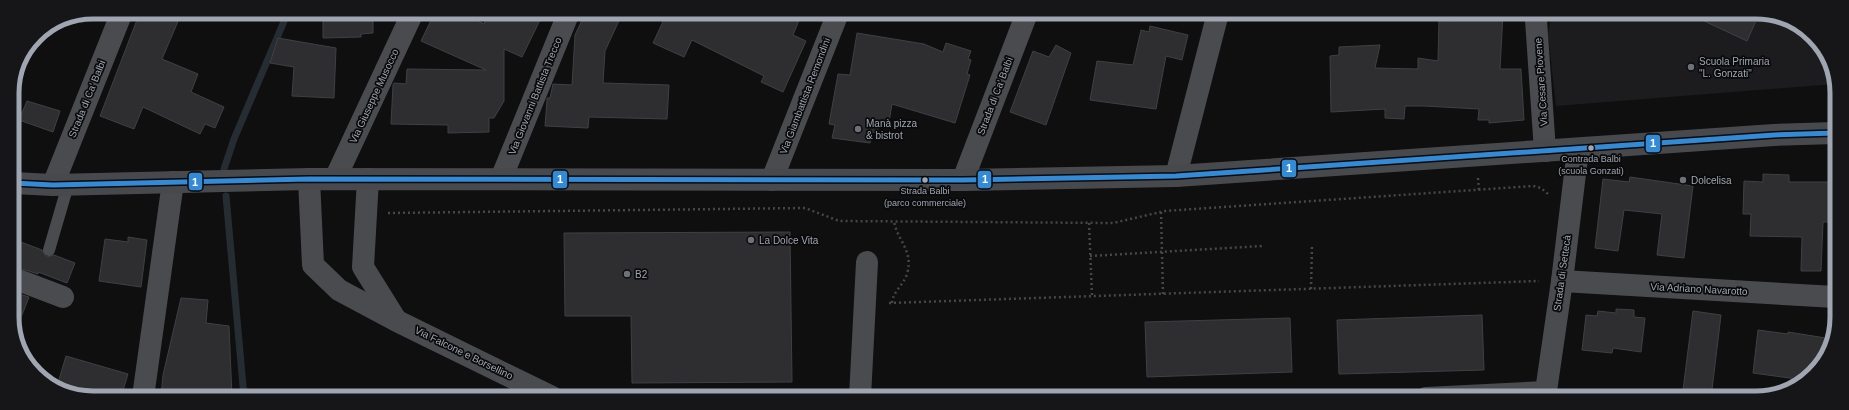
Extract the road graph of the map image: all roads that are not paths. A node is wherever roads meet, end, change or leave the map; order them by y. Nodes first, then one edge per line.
1 (119, 19) edge
2 (410, 19) edge
3 (566, 19) edge
4 (836, 19) edge
5 (1025, 19) edge
6 (1216, 19) edge
7 (1536, 19) edge
8 (1830, 133) edge
9 (1578, 149) junction
10 (1545, 151) junction
11 (1176, 176) junction
12 (309, 179) junction
13 (335, 179) junction
14 (368, 179) junction
15 (501, 179) junction
16 (772, 180) junction
17 (963, 180) junction
18 (173, 182) junction
19 (19, 184) edge
20 (60, 185) junction
21 (49, 250) dead end
22 (867, 262) dead end
23 (19, 280) edge
24 (1562, 280) junction
25 (64, 297) dead end
26 (1830, 297) edge
27 (397, 321) junction
28 (144, 391) edge
29 (540, 391) edge
30 (860, 391) edge
31 (1546, 391) edge

1 - 20 street, Strada di Ca' Balbi
2 - 13 street, Via Giuseppe Musocco
3 - 15 street, Via Giovanni Battista Trecco
4 - 16 street, Via Giambattista Remondini
5 - 17 street, Strada di Ca' Balbi
6 - 11 street
7 - 10 street, Via Cesare Piovene
8 - 9 main road
9 - 10 main road
9 - 24 street, Strada di Settecà
10 - 11 main road
11 - 17 main road
12 - 13 main road
12 - 18 main road
12 - 27 street, Via Falcone e Borsellino
13 - 14 main road
14 - 15 main road
14 - 27 street
15 - 16 main road
16 - 17 main road
18 - 20 main road
18 - 28 street
19 - 20 main road
20 - 21 lane
22 - 30 street
23 - 25 street
24 - 26 street, Via Adriano Navarotto
24 - 31 street, Strada di Settecà
27 - 29 street, Via Falcone e Borsellino

